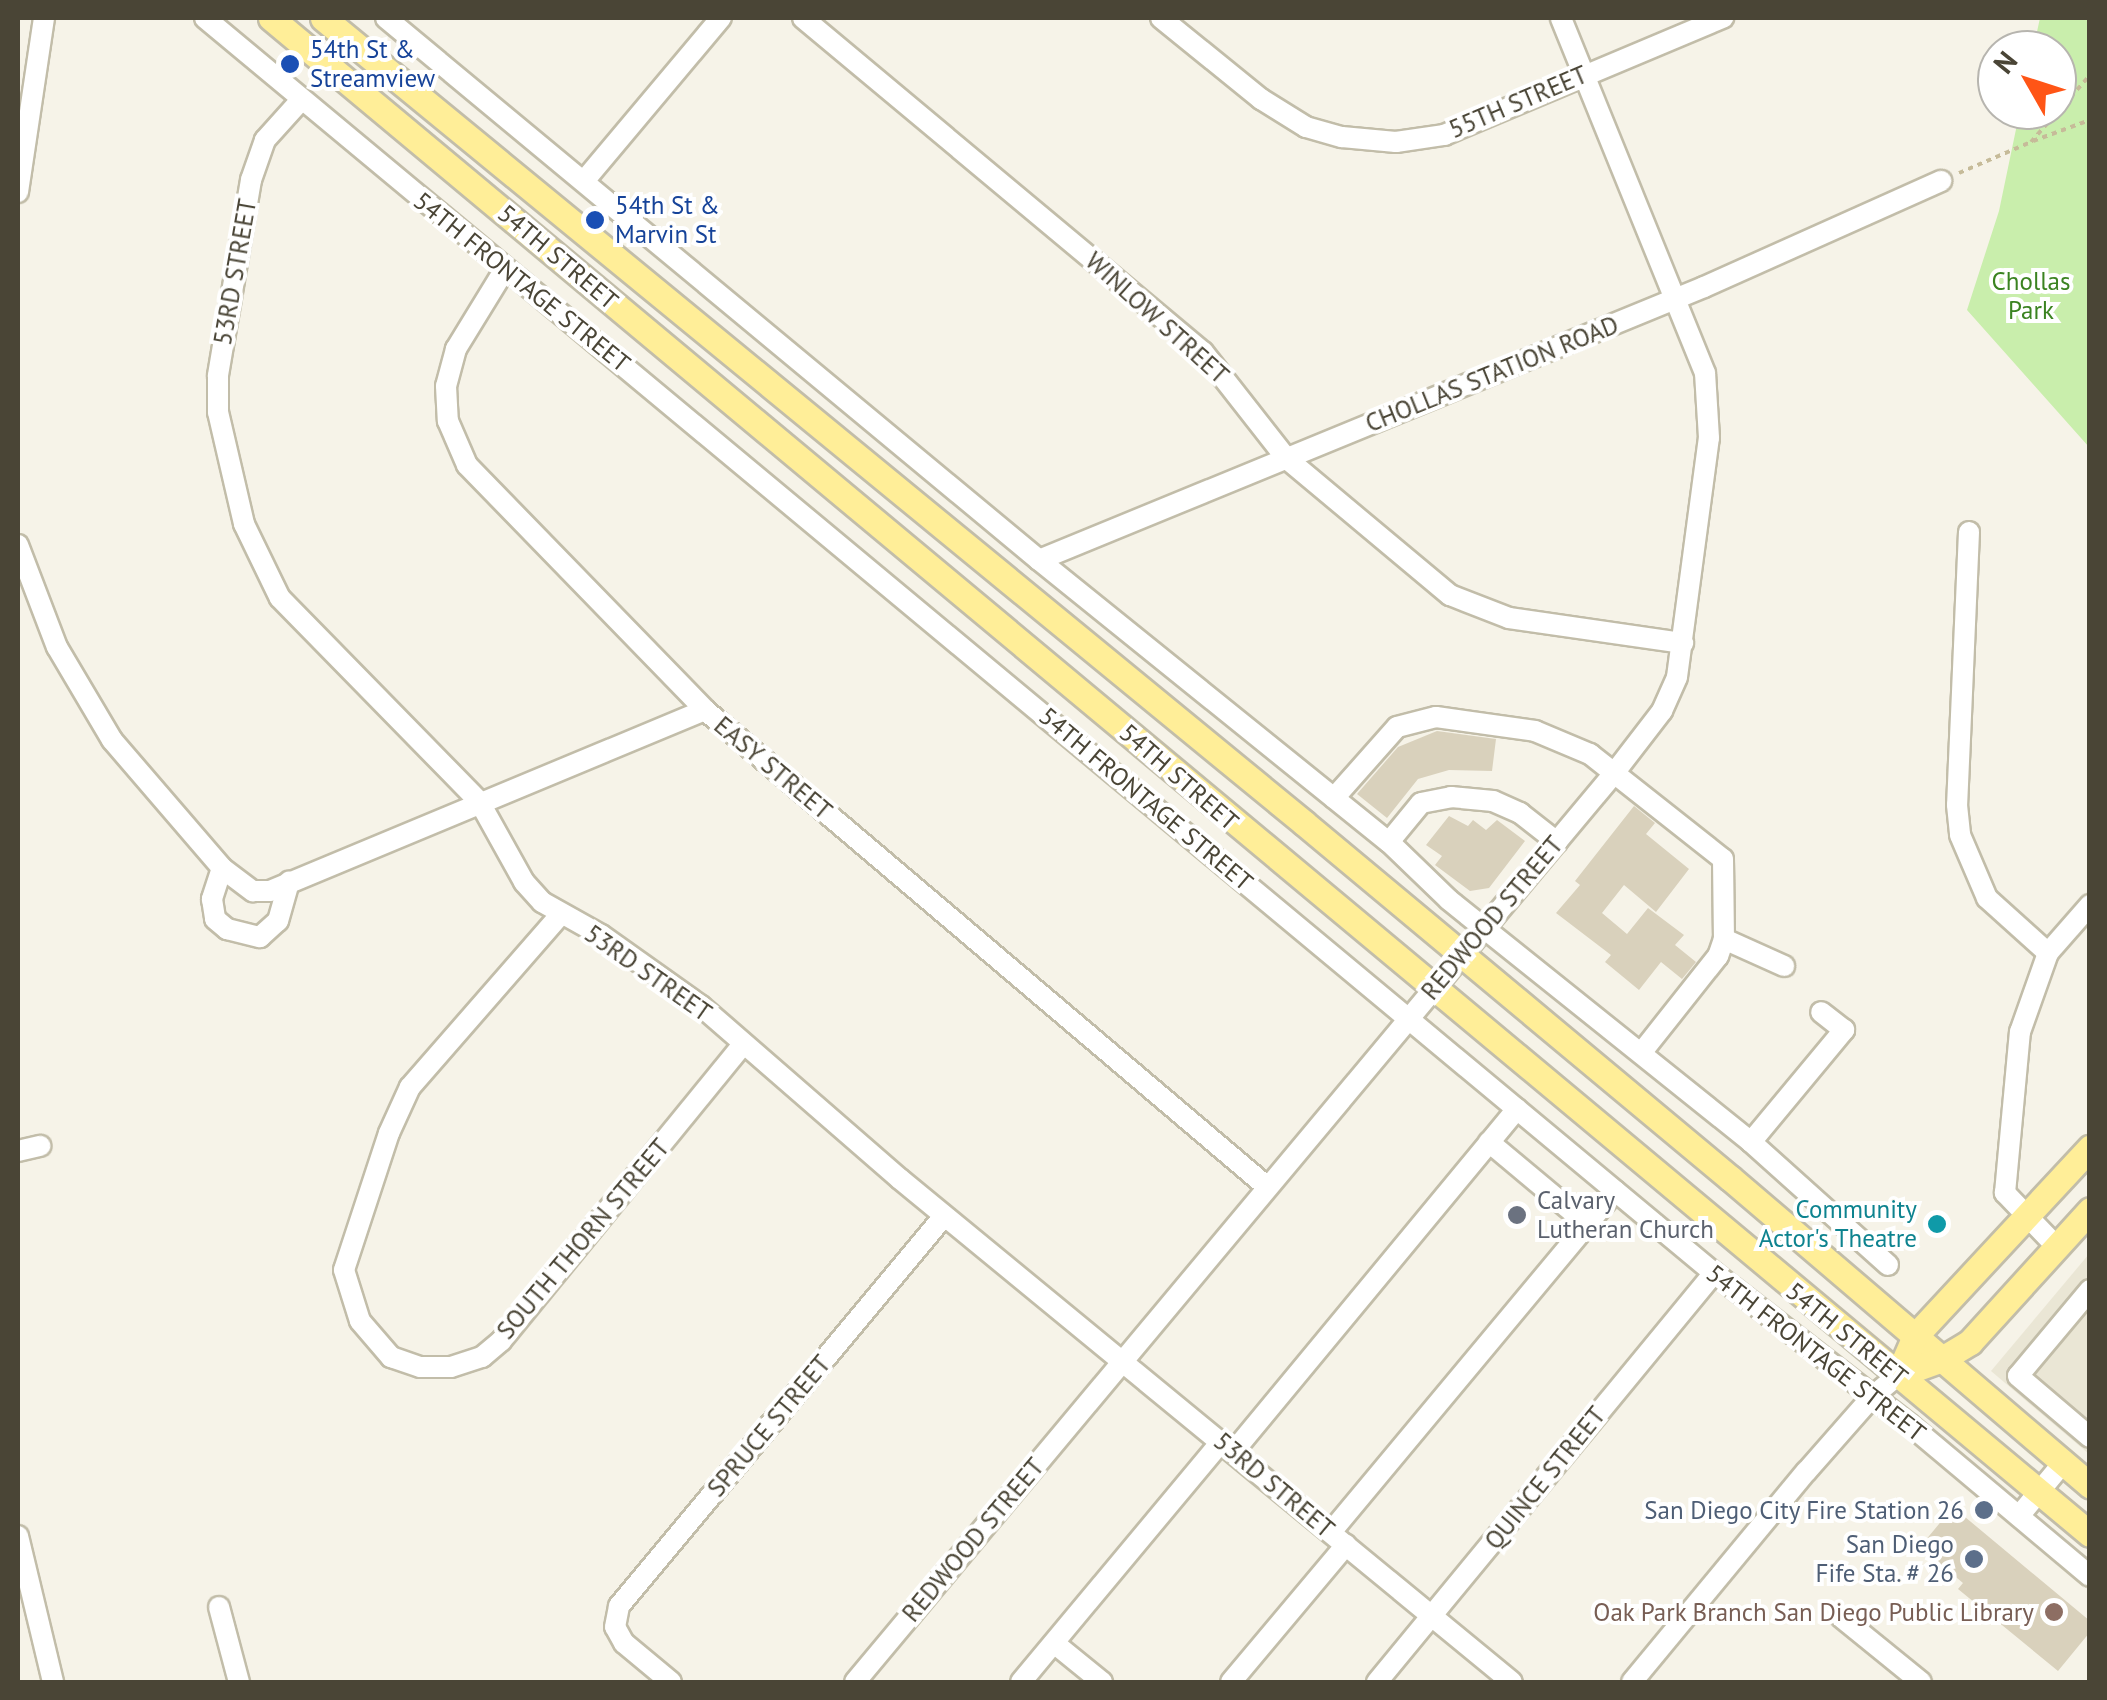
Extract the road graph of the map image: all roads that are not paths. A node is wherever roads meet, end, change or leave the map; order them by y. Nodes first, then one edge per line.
1 (44, 18) edge
2 (205, 18) edge
3 (271, 18) edge
4 (323, 18) edge
5 (386, 18) edge
6 (720, 18) edge
7 (804, 18) edge
8 (1161, 18) edge
9 (1561, 18) edge
10 (1723, 18) edge
11 (1582, 75) junction
12 (301, 100) junction
13 (584, 181) junction
14 (1941, 181) road end
15 (18, 192) edge
16 (505, 269) junction
17 (1674, 300) junction
18 (1286, 458) junction
19 (1969, 532) dead end
20 (18, 545) edge
21 (1040, 560) junction
22 (1683, 644) junction
23 (704, 710) junction
24 (1614, 772) junction
25 (1334, 798) junction
26 (479, 802) junction
27 (1388, 842) junction
28 (1557, 842) junction
29 (222, 868) junction
30 (289, 882) junction
31 (2090, 905) edge
32 (562, 914) junction
33 (1483, 926) junction
34 (1724, 938) junction
35 (2048, 953) junction
36 (1460, 954) junction
37 (1784, 966) dead end
38 (1432, 988) junction
39 (1820, 1012) dead end
40 (1408, 1018) junction
41 (742, 1045) junction
42 (1642, 1052) junction
43 (1517, 1109) junction
44 (1489, 1142) junction
45 (1751, 1142) junction
46 (40, 1146) dead end
47 (2090, 1148) edge
48 (18, 1151) edge
49 (1266, 1186) junction
50 (1615, 1191) junction
51 (2090, 1210) edge
52 (944, 1216) junction
53 (2027, 1216) junction
54 (1587, 1224) junction
55 (2056, 1246) junction
56 (1888, 1264) dead end
57 (1714, 1273) junction
58 (2090, 1290) edge
59 (1915, 1336) junction
60 (1122, 1359) junction
61 (1942, 1360) junction
62 (1898, 1375) junction
63 (1872, 1398) junction
64 (2090, 1437) edge
65 (1228, 1446) junction
66 (2063, 1463) junction
67 (2090, 1486) edge
68 (2039, 1491) junction
69 (2018, 1516) junction
70 (2090, 1534) edge
71 (18, 1536) edge
72 (1338, 1538) junction
73 (2090, 1576) edge
74 (219, 1607) dead end
75 (1432, 1616) junction
76 (1842, 1616) dead end
77 (1054, 1643) junction
78 (53, 1682) edge
79 (239, 1682) edge
80 (672, 1682) edge
81 (855, 1682) edge
82 (1021, 1682) edge
83 (1102, 1682) edge
84 (1231, 1682) edge
85 (1377, 1682) edge
86 (1512, 1682) edge
87 (1632, 1682) edge
88 (1922, 1682) edge

1 - 15 street
2 - 12 street, 54TH FRONTAGE STREET
3 - 38 main road, 54TH STREET
4 - 36 main road, 54TH STREET
5 - 13 street
6 - 13 street
7 - 18 street, WINLOW STREET
8 - 11 street, 55TH STREET
9 - 11 street, REDWOOD STREET
10 - 11 street, 55TH STREET
11 - 17 street, REDWOOD STREET
12 - 16 street, 54TH FRONTAGE STREET
12 - 26 street, 53RD STREET
13 - 21 street
14 - 17 street, CHOLLAS STATION ROAD
16 - 23 street, EASY STREET
16 - 40 street, 54TH FRONTAGE STREET
17 - 18 street, CHOLLAS STATION ROAD
17 - 22 street, REDWOOD STREET
18 - 21 street, CHOLLAS STATION ROAD
18 - 22 street, WINLOW STREET
19 - 35 street
20 - 29 street
21 - 25 street
22 - 24 street, REDWOOD STREET
23 - 26 street
23 - 49 street, EASY STREET
24 - 25 street
24 - 28 street, REDWOOD STREET
24 - 34 street
25 - 27 street
26 - 30 street
26 - 32 street, 53RD STREET
27 - 28 street
27 - 33 street
28 - 33 street, REDWOOD STREET
29 - 30 street
29 - 30 street
31 - 35 street
32 - 41 street, 53RD STREET
32 - 41 street, SOUTH THORN STREET
33 - 36 street, REDWOOD STREET
33 - 42 street
34 - 37 street
34 - 42 street
35 - 53 street
36 - 38 street, REDWOOD STREET
36 - 59 main road, 54TH STREET
38 - 40 street, REDWOOD STREET
38 - 62 main road, 54TH STREET
39 - 45 street
40 - 43 street, 54TH FRONTAGE STREET
40 - 49 street, REDWOOD STREET
41 - 52 street, 53RD STREET
42 - 45 street
43 - 44 street
43 - 50 street, 54TH FRONTAGE STREET
44 - 54 street
44 - 65 street
45 - 56 street
46 - 48 street
47 - 53 main road
49 - 60 street, REDWOOD STREET
50 - 54 street
50 - 57 street, 54TH FRONTAGE STREET
51 - 55 main road
52 - 60 street, 53RD STREET
52 - 80 street, SPRUCE STREET
53 - 55 street
53 - 59 main road
54 - 72 street
55 - 61 main road
57 - 63 street, 54TH FRONTAGE STREET
57 - 75 street, QUINCE STREET
58 - 64 street
59 - 61 main road, 54TH STREET
59 - 62 main road
60 - 65 street, 53RD STREET
60 - 81 street, REDWOOD STREET
61 - 62 main road
61 - 66 main road, 54TH STREET
62 - 63 street
62 - 68 main road, 54TH STREET
63 - 69 street, 54TH FRONTAGE STREET
63 - 87 street
65 - 72 street, 53RD STREET
65 - 77 street
66 - 67 main road, 54TH STREET
66 - 68 street
68 - 69 street
68 - 70 main road, 54TH STREET
69 - 73 street, 54TH FRONTAGE STREET
71 - 78 street
72 - 75 street, 53RD STREET
72 - 84 street
74 - 79 street
75 - 85 street, QUINCE STREET
75 - 86 street, 53RD STREET
76 - 88 street
77 - 82 street
77 - 83 street

